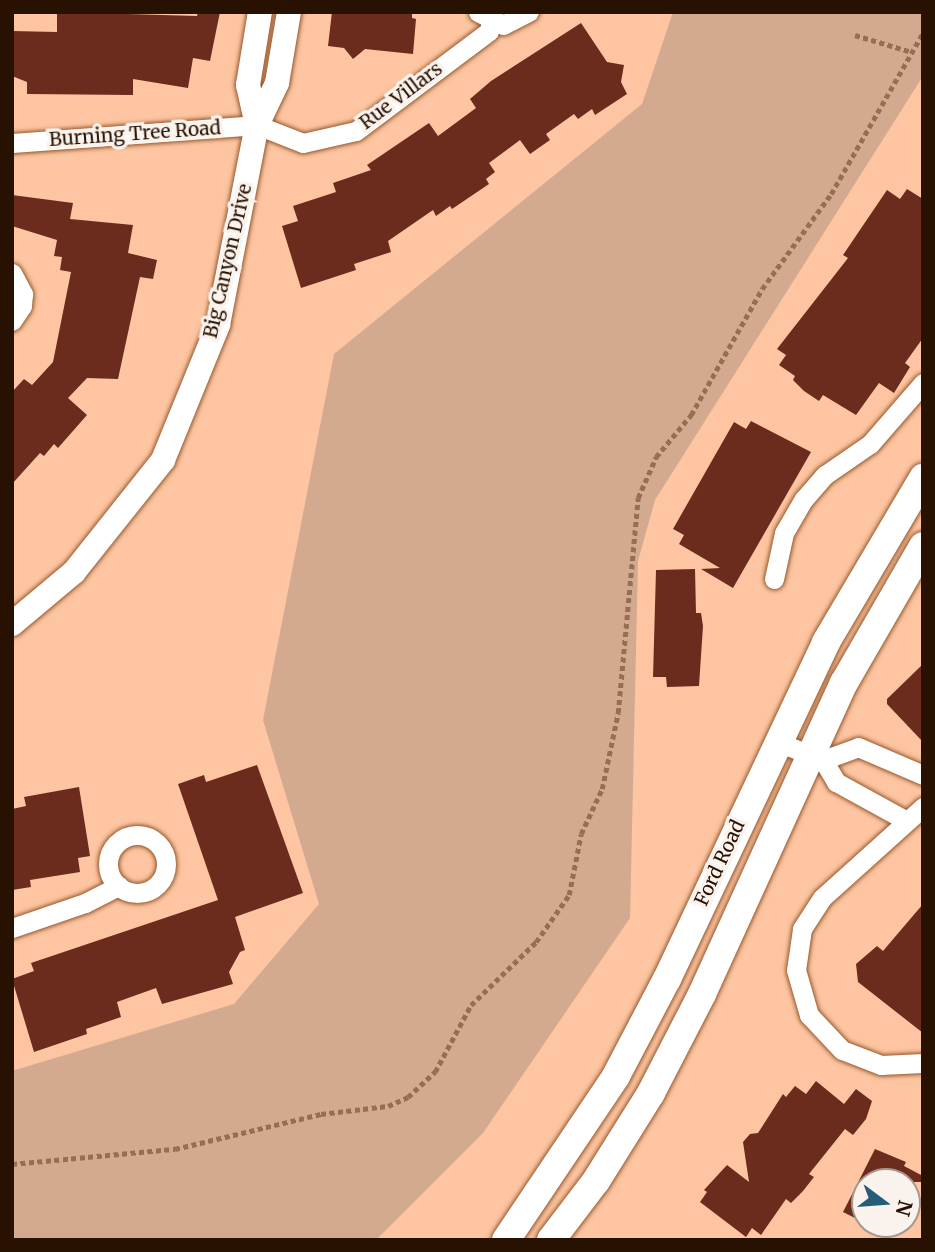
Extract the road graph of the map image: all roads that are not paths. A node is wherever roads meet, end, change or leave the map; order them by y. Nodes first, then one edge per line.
1 (260, 12) edge
2 (289, 12) edge
3 (529, 12) edge
4 (484, 17) edge
5 (257, 125) junction
6 (12, 143) edge
7 (12, 273) edge
8 (12, 321) edge
9 (923, 383) edge
10 (923, 478) edge
11 (923, 546) edge
12 (774, 579) dead end
13 (12, 624) edge
14 (778, 741) junction
15 (818, 758) junction
16 (923, 775) edge
17 (923, 807) edge
18 (908, 821) junction
19 (119, 886) dead end
20 (12, 928) edge
21 (923, 1063) edge
22 (506, 1240) edge
23 (551, 1240) edge

1 - 5 street, Big Canyon Drive
2 - 5 street, Big Canyon Drive
3 - 4 street, Rue Villars
4 - 5 street, Rue Villars
5 - 6 street, Burning Tree Road
5 - 13 street, Big Canyon Drive
7 - 8 street
9 - 12 street
10 - 14 main road, Ford Road
11 - 15 main road, Ford Road
14 - 15 street
14 - 22 main road, Ford Road
15 - 16 street
15 - 18 street
15 - 23 main road, Ford Road
17 - 18 street
18 - 21 street
19 - 20 street

